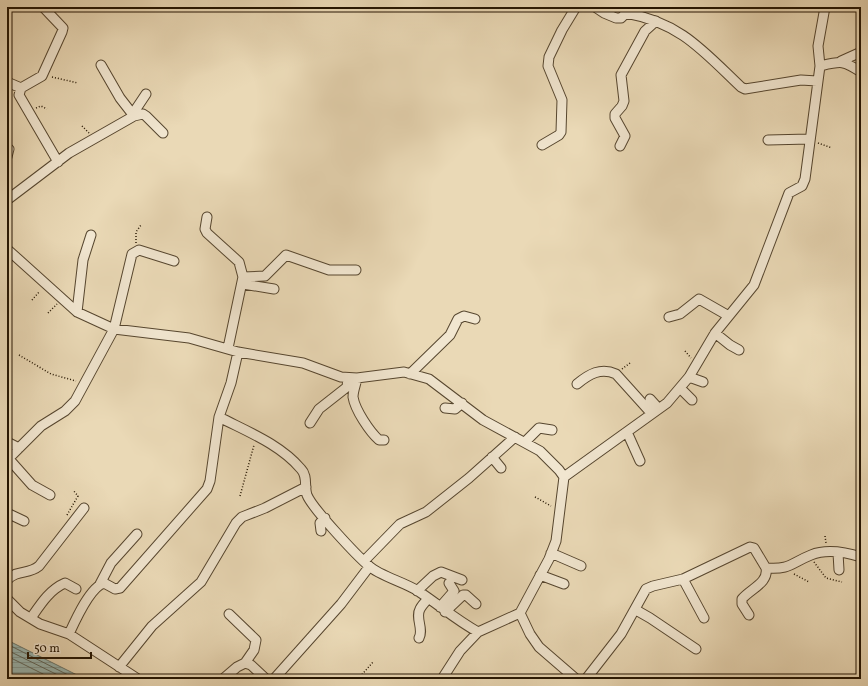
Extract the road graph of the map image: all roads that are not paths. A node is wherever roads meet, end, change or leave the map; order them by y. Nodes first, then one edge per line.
1 (43, 7) edge
2 (576, 7) edge
3 (595, 7) edge
4 (825, 7) edge
5 (656, 21) junction
6 (861, 52) edge
7 (841, 61) junction
8 (101, 65) dead end
9 (820, 66) junction
10 (861, 72) edge
11 (817, 81) junction
12 (7, 82) edge
13 (21, 88) junction
14 (146, 94) dead end
15 (136, 115) junction
16 (163, 133) dead end
17 (768, 140) dead end
18 (809, 140) junction
19 (542, 145) dead end
20 (620, 146) dead end
21 (58, 162) junction
22 (7, 200) edge
23 (207, 217) dead end
24 (91, 235) dead end
25 (7, 249) edge
26 (174, 261) dead end
27 (356, 270) dead end
28 (243, 280) junction
29 (274, 289) dead end
30 (77, 312) junction
31 (728, 315) junction
32 (669, 317) dead end
33 (475, 319) dead end
34 (114, 329) junction
35 (715, 333) junction
36 (228, 348) junction
37 (739, 350) dead end
38 (238, 352) junction
39 (410, 374) junction
40 (689, 377) junction
41 (352, 378) junction
42 (703, 382) dead end
43 (577, 384) dead end
44 (680, 388) junction
45 (650, 399) dead end
46 (692, 400) dead end
47 (462, 403) junction
48 (445, 408) dead end
49 (655, 411) junction
50 (219, 417) junction
51 (310, 423) dead end
52 (552, 430) dead end
53 (627, 432) junction
54 (515, 437) junction
55 (384, 440) dead end
56 (7, 442) edge
57 (525, 442) junction
58 (18, 448) junction
59 (492, 457) junction
60 (8, 459) edge
61 (640, 461) dead end
62 (501, 468) dead end
63 (564, 477) junction
64 (306, 486) junction
65 (50, 495) dead end
66 (84, 508) dead end
67 (7, 513) edge
68 (325, 518) junction
69 (24, 521) dead end
70 (321, 531) dead end
71 (137, 534) dead end
72 (551, 553) junction
73 (838, 553) junction
74 (861, 556) edge
75 (367, 564) junction
76 (581, 566) dead end
77 (766, 568) junction
78 (839, 570) dead end
79 (540, 575) junction
80 (683, 579) junction
81 (7, 580) edge
82 (462, 580) dead end
83 (449, 583) dead end
84 (100, 584) junction
85 (564, 584) dead end
86 (76, 589) dead end
87 (417, 591) junction
88 (7, 599) edge
89 (428, 599) junction
90 (476, 604) dead end
91 (442, 609) junction
92 (636, 610) junction
93 (520, 613) junction
94 (229, 614) dead end
95 (749, 615) dead end
96 (31, 618) junction
97 (704, 618) dead end
98 (478, 632) junction
99 (69, 634) junction
100 (419, 638) dead end
101 (696, 649) dead end
102 (245, 663) junction
103 (119, 667) junction
104 (138, 679) edge
105 (223, 679) edge
106 (266, 679) edge
107 (274, 679) edge
108 (442, 679) edge
109 (576, 679) edge
110 (586, 679) edge

1 - 13 street
2 - 19 street
3 - 5 street
4 - 9 street
5 - 11 street
5 - 20 street
6 - 7 street
7 - 9 street
7 - 10 street
8 - 15 street
9 - 11 street
11 - 18 street
12 - 13 street
13 - 21 street
14 - 15 street
15 - 16 street
15 - 21 street
17 - 18 street
18 - 31 street
21 - 22 street
23 - 28 street
24 - 30 street
25 - 30 street
26 - 34 street
27 - 28 street
28 - 29 street
28 - 36 street
30 - 34 street
31 - 32 street
31 - 35 street
33 - 39 street
34 - 36 street
34 - 58 street
35 - 37 street
35 - 40 street
36 - 38 street
38 - 41 street
38 - 50 street
39 - 41 street
39 - 47 street
40 - 42 street
40 - 44 street
41 - 51 street
41 - 55 street
43 - 49 street
44 - 46 street
44 - 49 street
45 - 49 street
47 - 48 street
47 - 54 street
49 - 53 street
50 - 64 street
50 - 84 street
52 - 57 street
53 - 61 street
53 - 63 street
54 - 57 street
54 - 59 street
56 - 58 street
57 - 63 street
58 - 60 street
59 - 62 street
59 - 75 street
60 - 65 street
63 - 72 street
64 - 68 street
64 - 103 street
66 - 81 street
67 - 69 street
68 - 70 street
68 - 75 street
71 - 84 street
72 - 76 street
72 - 79 street
73 - 74 street
73 - 77 street
73 - 78 street
75 - 87 street
75 - 107 street
77 - 80 street
77 - 95 street
79 - 85 street
79 - 93 street
80 - 92 street
80 - 97 street
82 - 87 street
83 - 91 street
84 - 99 street
86 - 96 street
87 - 89 street
88 - 96 street
89 - 91 street
89 - 100 street
90 - 91 street
91 - 98 street
92 - 101 street
92 - 110 street
93 - 98 street
93 - 109 street
94 - 102 street
96 - 99 street
98 - 108 street
99 - 103 street
102 - 105 street
102 - 106 street
103 - 104 street

